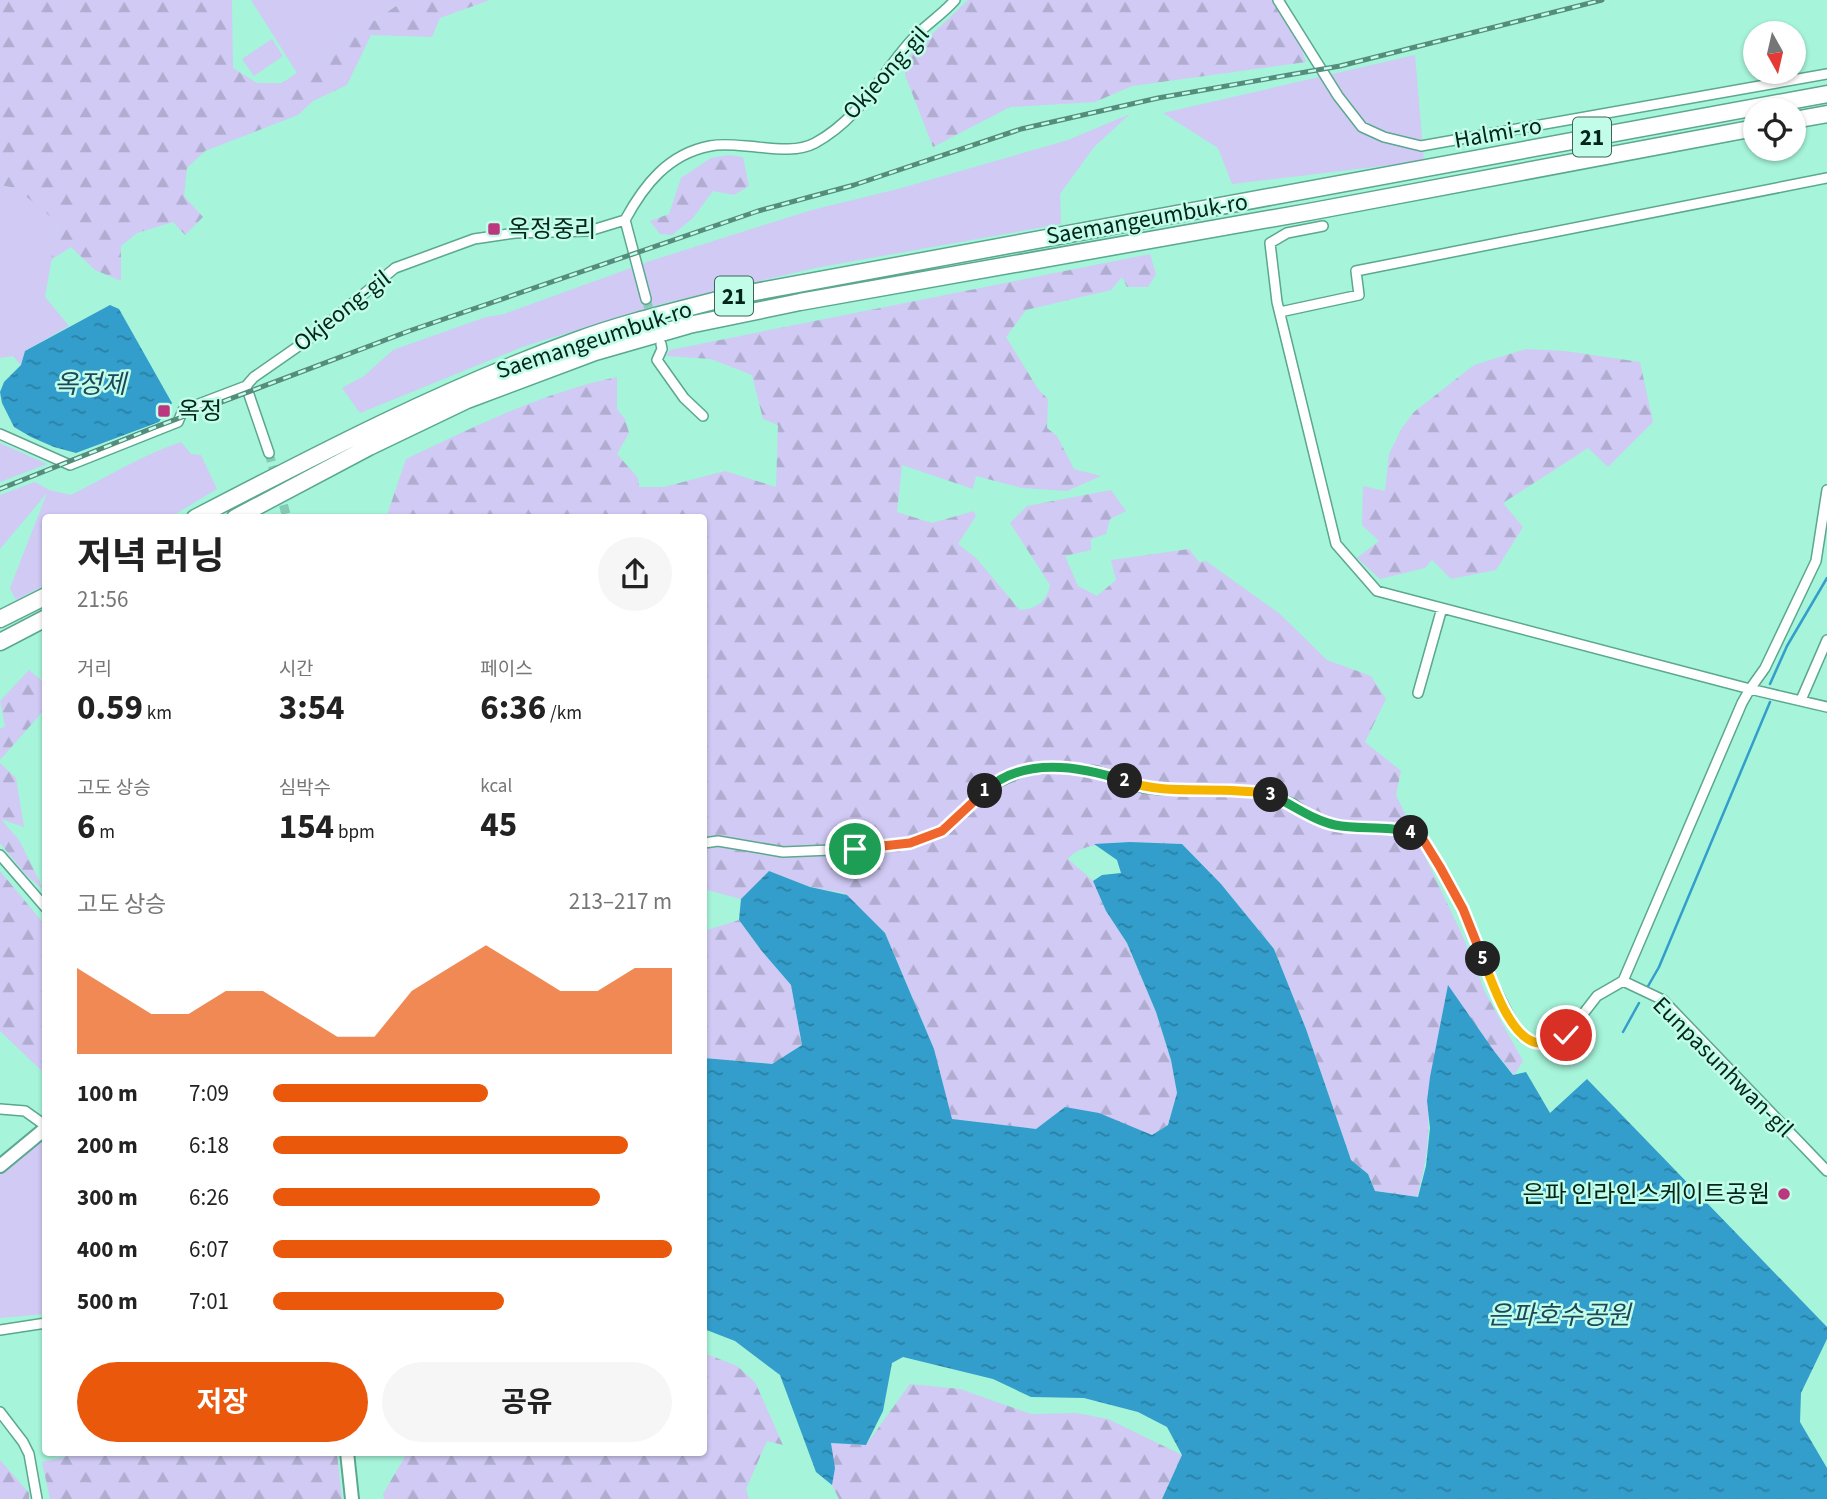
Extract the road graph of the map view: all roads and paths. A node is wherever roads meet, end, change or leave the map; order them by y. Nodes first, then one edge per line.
1 (955, 0) edge
2 (1278, 0) edge
3 (1827, 74) edge
4 (1827, 94) edge
5 (1827, 114) edge
6 (1806, 118) edge
7 (1743, 130) edge
8 (1827, 178) edge
9 (625, 220) junction
10 (1323, 226) dead end
11 (646, 299) tunnel mouth
12 (1280, 312) junction
13 (661, 344) tunnel mouth
14 (246, 386) junction
15 (704, 416) dead end
16 (0, 434) edge
17 (269, 453) tunnel mouth
18 (1827, 490) edge
19 (203, 514) edge
20 (243, 514) edge
21 (42, 598) edge
22 (1442, 608) junction
23 (0, 620) edge
24 (42, 620) edge
25 (1827, 640) edge
26 (0, 642) edge
27 (1750, 688) junction
28 (1418, 693) dead end
29 (1801, 700) junction
30 (1827, 707) edge
31 (707, 843) edge
32 (0, 855) edge
33 (42, 903) edge
34 (1623, 981) junction
35 (0, 1109) edge
36 (42, 1124) edge
37 (42, 1130) edge
38 (0, 1166) edge
39 (1827, 1171) edge
40 (42, 1324) edge
41 (0, 1331) edge
42 (0, 1412) edge
43 (347, 1456) edge
44 (37, 1499) edge
45 (352, 1499) edge

1 - 9 street, Okjeong-gil
2 - 3 street, Halmi-ro
4 - 19 highway, Saemangeumbuk-ro / 21
5 - 6 highway
7 - 20 highway, Saemangeumbuk-ro / 21
8 - 12 street
9 - 11 street
9 - 14 street, Okjeong-gil
10 - 12 street
12 - 22 street
13 - 15 street
14 - 16 street, Okjeong-gil
14 - 17 street
18 - 27 street
21 - 23 highway
22 - 27 street
22 - 28 street
24 - 26 highway
25 - 29 street
27 - 29 street
27 - 34 street
29 - 30 street
31 - 34 street
32 - 33 street
34 - 39 street, Eunpasunhwan-gil
35 - 36 street
37 - 38 street
40 - 41 street
42 - 44 street
43 - 45 street

